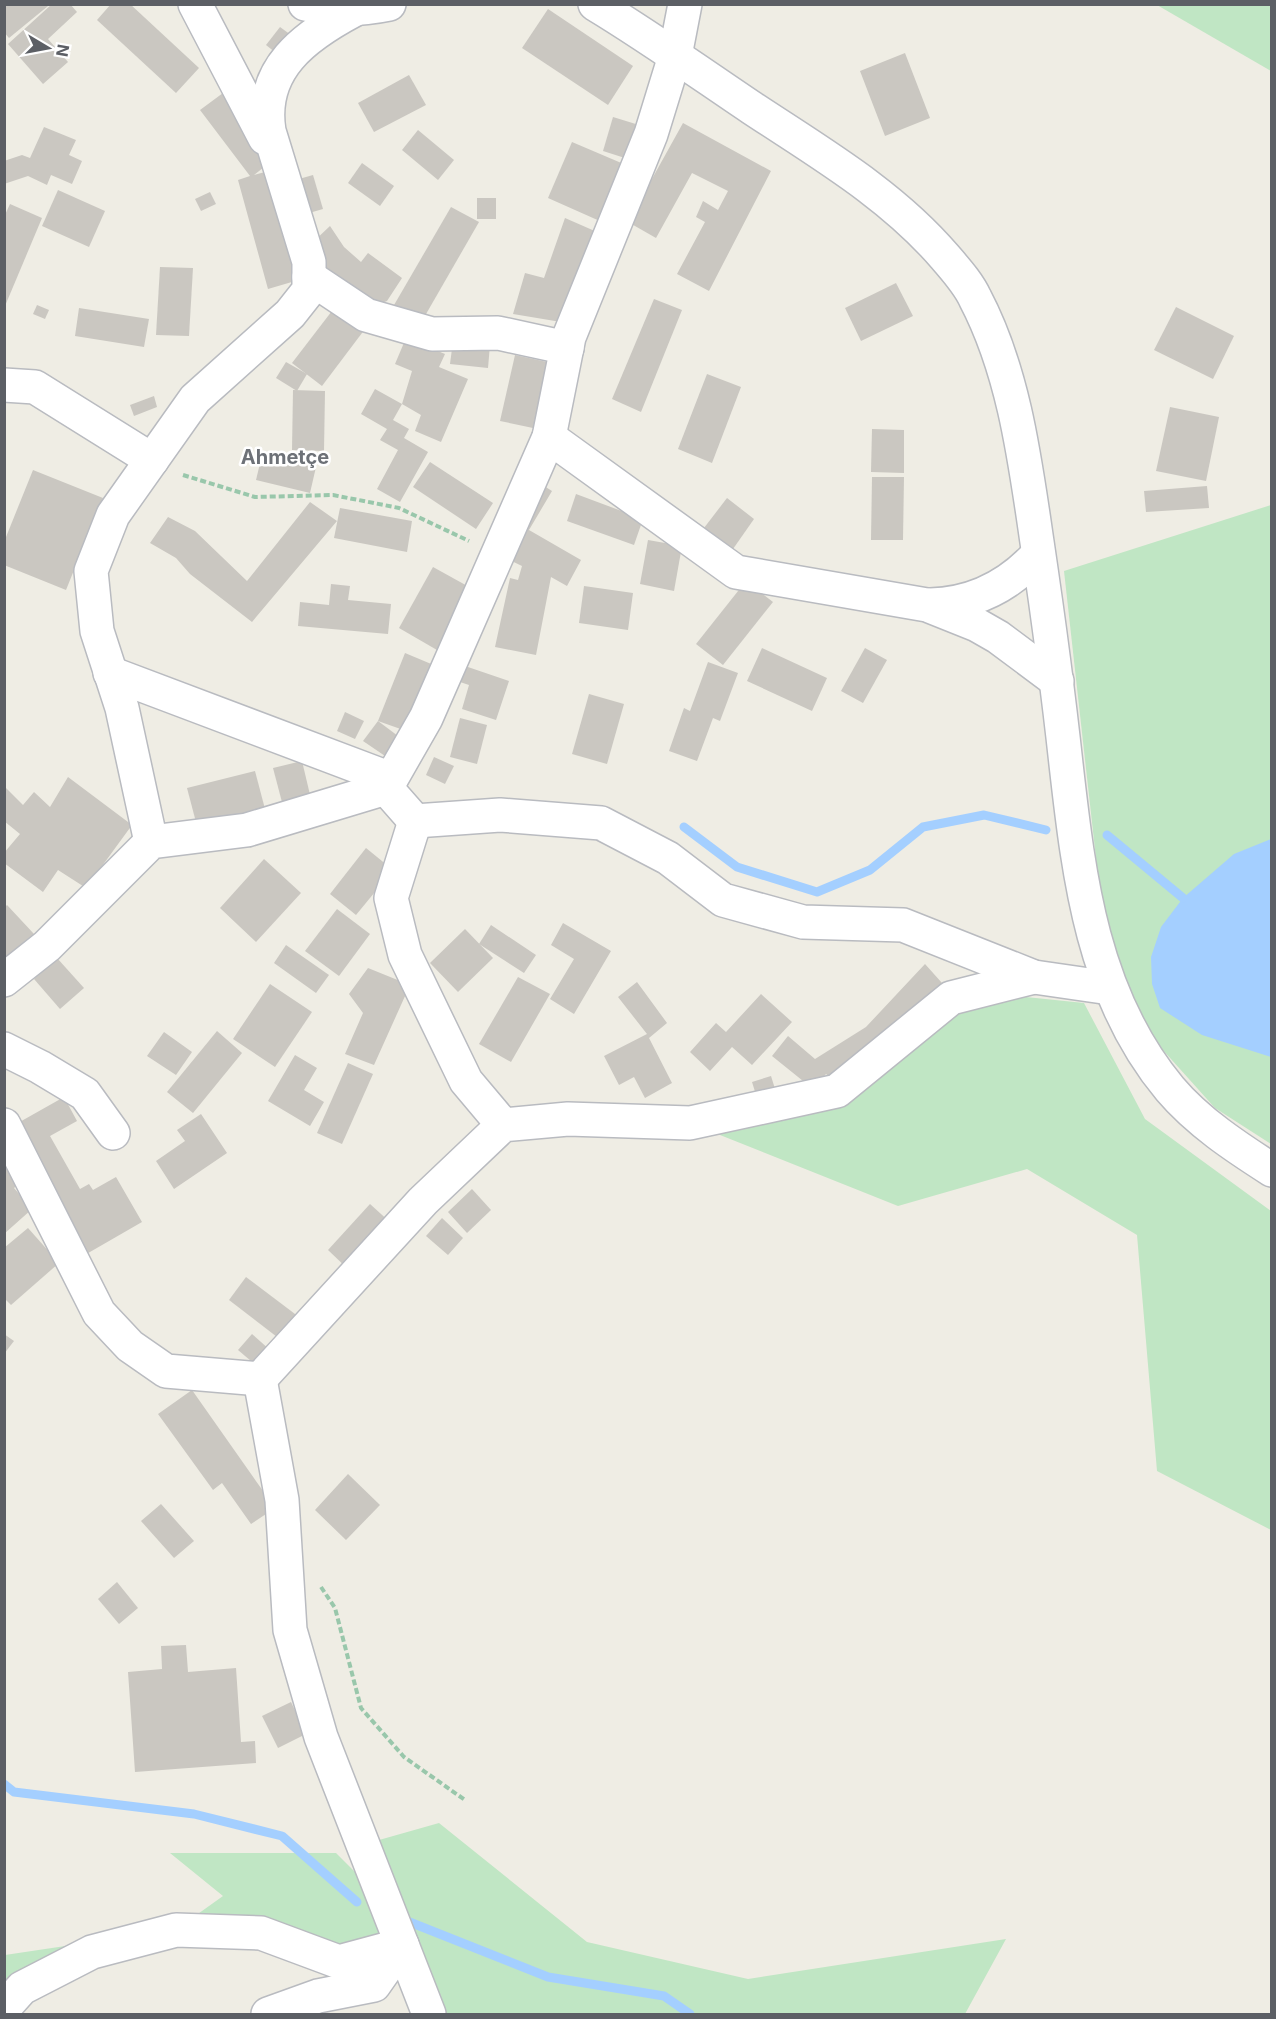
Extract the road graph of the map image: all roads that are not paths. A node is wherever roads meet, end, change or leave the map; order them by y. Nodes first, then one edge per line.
1 (195, 4) edge
2 (305, 4) edge
3 (389, 4) edge
4 (595, 4) edge
5 (685, 4) edge
6 (354, 10) junction
7 (675, 56) junction
8 (281, 168) junction
9 (309, 276) junction
10 (567, 348) junction
11 (4, 385) edge
12 (549, 437) junction
13 (152, 460) junction
14 (1038, 554) junction
15 (927, 605) junction
16 (110, 673) junction
17 (1057, 681) junction
18 (388, 784) junction
19 (415, 821) junction
20 (151, 842) junction
21 (1034, 977) junction
22 (4, 980) edge
23 (1110, 988) junction
24 (4, 1049) edge
25 (4, 1125) edge
26 (503, 1125) junction
27 (113, 1133) dead end
28 (1272, 1170) edge
29 (260, 1379) junction
30 (402, 1945) junction
31 (4, 2008) edge
32 (268, 2014) edge
33 (429, 2014) edge

1 - 8 street
2 - 6 street
3 - 6 street
4 - 7 street
5 - 7 street
6 - 8 street
7 - 10 street
7 - 14 street
8 - 9 street
9 - 10 street
9 - 13 street
10 - 12 street
11 - 13 street
12 - 15 street
12 - 18 street
13 - 16 street
14 - 15 street
14 - 17 street
15 - 17 street
16 - 18 street
16 - 20 street
17 - 23 street
18 - 19 street
18 - 20 street
19 - 21 street
19 - 26 street
20 - 22 street
21 - 23 street
21 - 26 street
23 - 28 street
24 - 27 street
25 - 29 street
26 - 29 street
29 - 30 street
30 - 31 street
30 - 32 street
30 - 33 street

